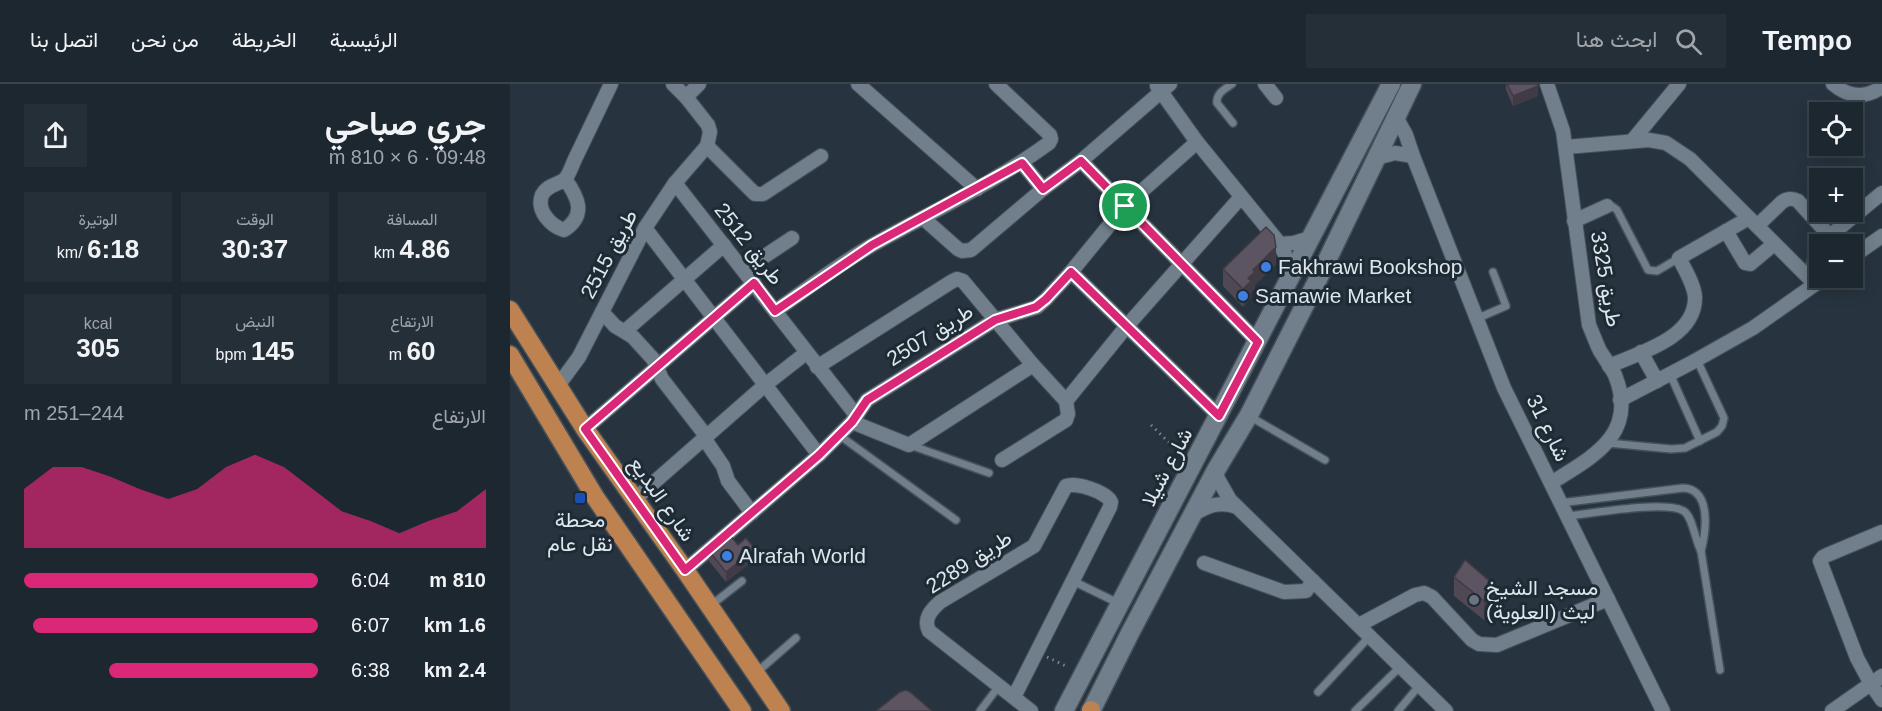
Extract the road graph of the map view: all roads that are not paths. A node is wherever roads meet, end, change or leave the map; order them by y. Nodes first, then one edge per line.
1 (611, 84) edge
2 (673, 84) edge
3 (699, 84) edge
4 (858, 84) edge
5 (996, 84) edge
6 (1233, 84) edge
7 (1264, 84) edge
8 (1391, 84) edge
9 (1412, 84) edge
10 (1547, 84) edge
11 (1679, 84) edge
12 (1833, 84) edge
13 (1162, 86) edge
14 (1882, 87) edge
15 (686, 97) junction
16 (1276, 98) dead end
17 (1396, 117) junction
18 (1233, 123) dead end
19 (1632, 141) junction
20 (1197, 142) junction
21 (707, 146) junction
22 (1566, 147) junction
23 (821, 156) dead end
24 (1413, 156) junction
25 (1376, 158) junction
26 (1081, 161) junction
27 (1022, 163) junction
28 (565, 179) dead end
29 (675, 183) junction
30 (977, 189) junction
31 (1043, 189) junction
32 (1882, 193) edge
33 (1241, 197) junction
34 (1125, 206) junction
35 (1607, 206) joint
36 (923, 218) junction
37 (1574, 221) junction
38 (1753, 222) junction
39 (645, 228) junction
40 (1726, 231) junction
41 (1819, 234) edge
42 (1832, 234) edge
43 (1882, 236) edge
44 (792, 238) dead end
45 (1310, 238) junction
46 (1280, 244) junction
47 (1774, 244) junction
48 (723, 245) junction
49 (1863, 249) edge
50 (1679, 258) junction
51 (1182, 264) junction
52 (744, 270) junction
53 (1071, 272) junction
54 (1493, 272) dead end
55 (1809, 272) edge
56 (684, 279) junction
57 (1289, 280) junction
58 (754, 283) junction
59 (1810, 288) edge
60 (510, 310) edge
61 (775, 311) junction
62 (602, 312) junction
63 (714, 317) junction
64 (1476, 319) junction
65 (995, 320) junction
66 (1126, 327) junction
67 (625, 331) junction
68 (1258, 342) junction
69 (1641, 352) junction
70 (806, 354) junction
71 (510, 356) edge
72 (1697, 360) junction
73 (1033, 365) junction
74 (656, 366) junction
75 (1609, 366) junction
76 (817, 367) junction
77 (1670, 374) junction
78 (510, 379) edge
79 (1657, 381) junction
80 (528, 384) junction
81 (765, 385) junction
82 (557, 387) junction
83 (1620, 400) junction
84 (1066, 401) junction
85 (1249, 415) junction
86 (1219, 416) junction
87 (854, 418) junction
88 (585, 429) junction
89 (839, 435) junction
90 (706, 437) junction
91 (1700, 441) junction
92 (1608, 443) junction
93 (909, 445) junction
94 (819, 455) junction
95 (1002, 460) dead end
96 (1324, 460) dead end
97 (1216, 470) junction
98 (989, 473) dead end
99 (1551, 483) junction
100 (634, 499) junction
101 (1560, 503) junction
102 (1237, 507) junction
103 (752, 513) junction
104 (1194, 514) junction
105 (1567, 516) junction
106 (956, 520) dead end
107 (1882, 532) edge
108 (1701, 551) junction
109 (1204, 563) dead end
110 (685, 570) junction
111 (742, 581) dead end
112 (1073, 581) junction
113 (1313, 581) junction
114 (1608, 599) junction
115 (1120, 604) junction
116 (710, 606) junction
117 (1359, 625) junction
118 (1370, 636) junction
119 (796, 638) dead end
120 (1400, 667) junction
121 (1720, 670) dead end
122 (756, 673) junction
123 (1876, 680) edge
124 (999, 686) junction
125 (1419, 686) junction
126 (1318, 692) dead end
127 (1014, 697) junction
128 (1882, 700) edge
129 (742, 711) edge
130 (781, 711) edge
131 (980, 711) edge
132 (1031, 711) edge
133 (1064, 711) edge
134 (1091, 711) edge
135 (1355, 711) edge
136 (1398, 711) edge
137 (1446, 711) edge
138 (1663, 711) edge
139 (1832, 711) edge

1 - 28 street
2 - 15 street
3 - 15 street
4 - 30 street
5 - 27 street
6 - 18 lane
7 - 16 street
8 - 45 main road, شارع شيلا
9 - 17 main road
10 - 22 street, طريق 3325
11 - 19 street
12 - 14 street
13 - 20 street
13 - 26 street
15 - 21 street
17 - 24 street, شارع 31
17 - 25 main road
19 - 22 street
19 - 38 street
20 - 33 street
20 - 34 street, طريق 2507
21 - 23 street
21 - 29 street, طريق 2515
22 - 37 street, طريق 3325
24 - 25 street
24 - 64 street, شارع 31
25 - 85 main road
26 - 31 street
26 - 34 street
27 - 30 street
27 - 31 street
29 - 39 street, طريق 2515
29 - 48 street, طريق 2512
30 - 36 street
31 - 36 street
32 - 42 street
33 - 46 street
33 - 51 street
34 - 51 street
34 - 53 street, طريق 2507
35 - 37 street
35 - 50 lane
36 - 61 street
37 - 75 street, طريق 3325
38 - 40 street
38 - 41 street
38 - 47 street
39 - 56 street
39 - 62 street, طريق 2515
40 - 47 street
40 - 50 street
43 - 49 street
44 - 52 street
45 - 46 street
45 - 57 main road, شارع شيلا
46 - 57 street
47 - 55 street
48 - 52 street, طريق 2512
48 - 56 street
50 - 69 street
51 - 66 street
51 - 68 street
52 - 58 street, طريق 2512
53 - 65 street, طريق 2507
53 - 66 street
54 - 64 lane
56 - 63 street
56 - 67 street
57 - 68 main road, شارع شيلا
58 - 61 street, طريق 2512
58 - 63 street
59 - 72 street
60 - 82 main road, شارع البديع
61 - 70 street, طريق 2512
62 - 67 street
62 - 82 street, طريق 2515
63 - 74 street
63 - 81 street
64 - 99 street, شارع 31
65 - 73 street
65 - 76 street
65 - 87 street, طريق 2507
66 - 84 street
66 - 86 street
67 - 74 street
68 - 86 main road, شارع شيلا
69 - 75 street
69 - 79 street
70 - 76 street, طريق 2512
70 - 81 street
71 - 80 main road
72 - 77 street
72 - 91 lane
73 - 84 street
73 - 93 street
74 - 88 street
74 - 90 street
75 - 83 street, طريق 3325
76 - 87 street, طريق 2512
77 - 79 street
77 - 91 lane
78 - 80 street
79 - 83 street
80 - 129 main road
81 - 90 street
81 - 94 street
82 - 88 main road, شارع البديع
83 - 92 street, طريق 3325
84 - 95 street
85 - 96 lane
85 - 97 main road
86 - 115 main road, شارع شيلا
87 - 89 street, طريق 2507
87 - 93 street
88 - 100 main road, شارع البديع
89 - 94 street, طريق 2507
89 - 106 lane
90 - 100 street
90 - 103 street
91 - 92 lane
92 - 99 street, طريق 3325
93 - 98 lane
94 - 103 street, طريق 2507
97 - 102 street
97 - 104 main road
99 - 101 street, شارع 31
100 - 110 main road, شارع البديع
101 - 105 street, شارع 31
101 - 108 lane
102 - 104 street
102 - 113 street
103 - 110 street, طريق 2507
104 - 134 main road
105 - 108 lane
105 - 114 street, شارع 31
107 - 123 street
108 - 121 lane
109 - 113 street
110 - 116 main road, شارع البديع
111 - 116 lane
112 - 115 lane
112 - 124 street, طريق 2289
112 - 127 street, طريق 2289
113 - 117 street
114 - 117 street
114 - 138 street, شارع 31
115 - 133 main road, شارع شيلا
116 - 122 main road, شارع البديع
117 - 118 street
118 - 120 street
118 - 126 lane
119 - 122 lane
120 - 125 street
120 - 135 lane
122 - 130 main road, شارع البديع
123 - 128 street
123 - 139 street
124 - 127 street, طريق 2289
124 - 131 lane
125 - 136 lane
125 - 137 street
127 - 132 street, طريق 2289

